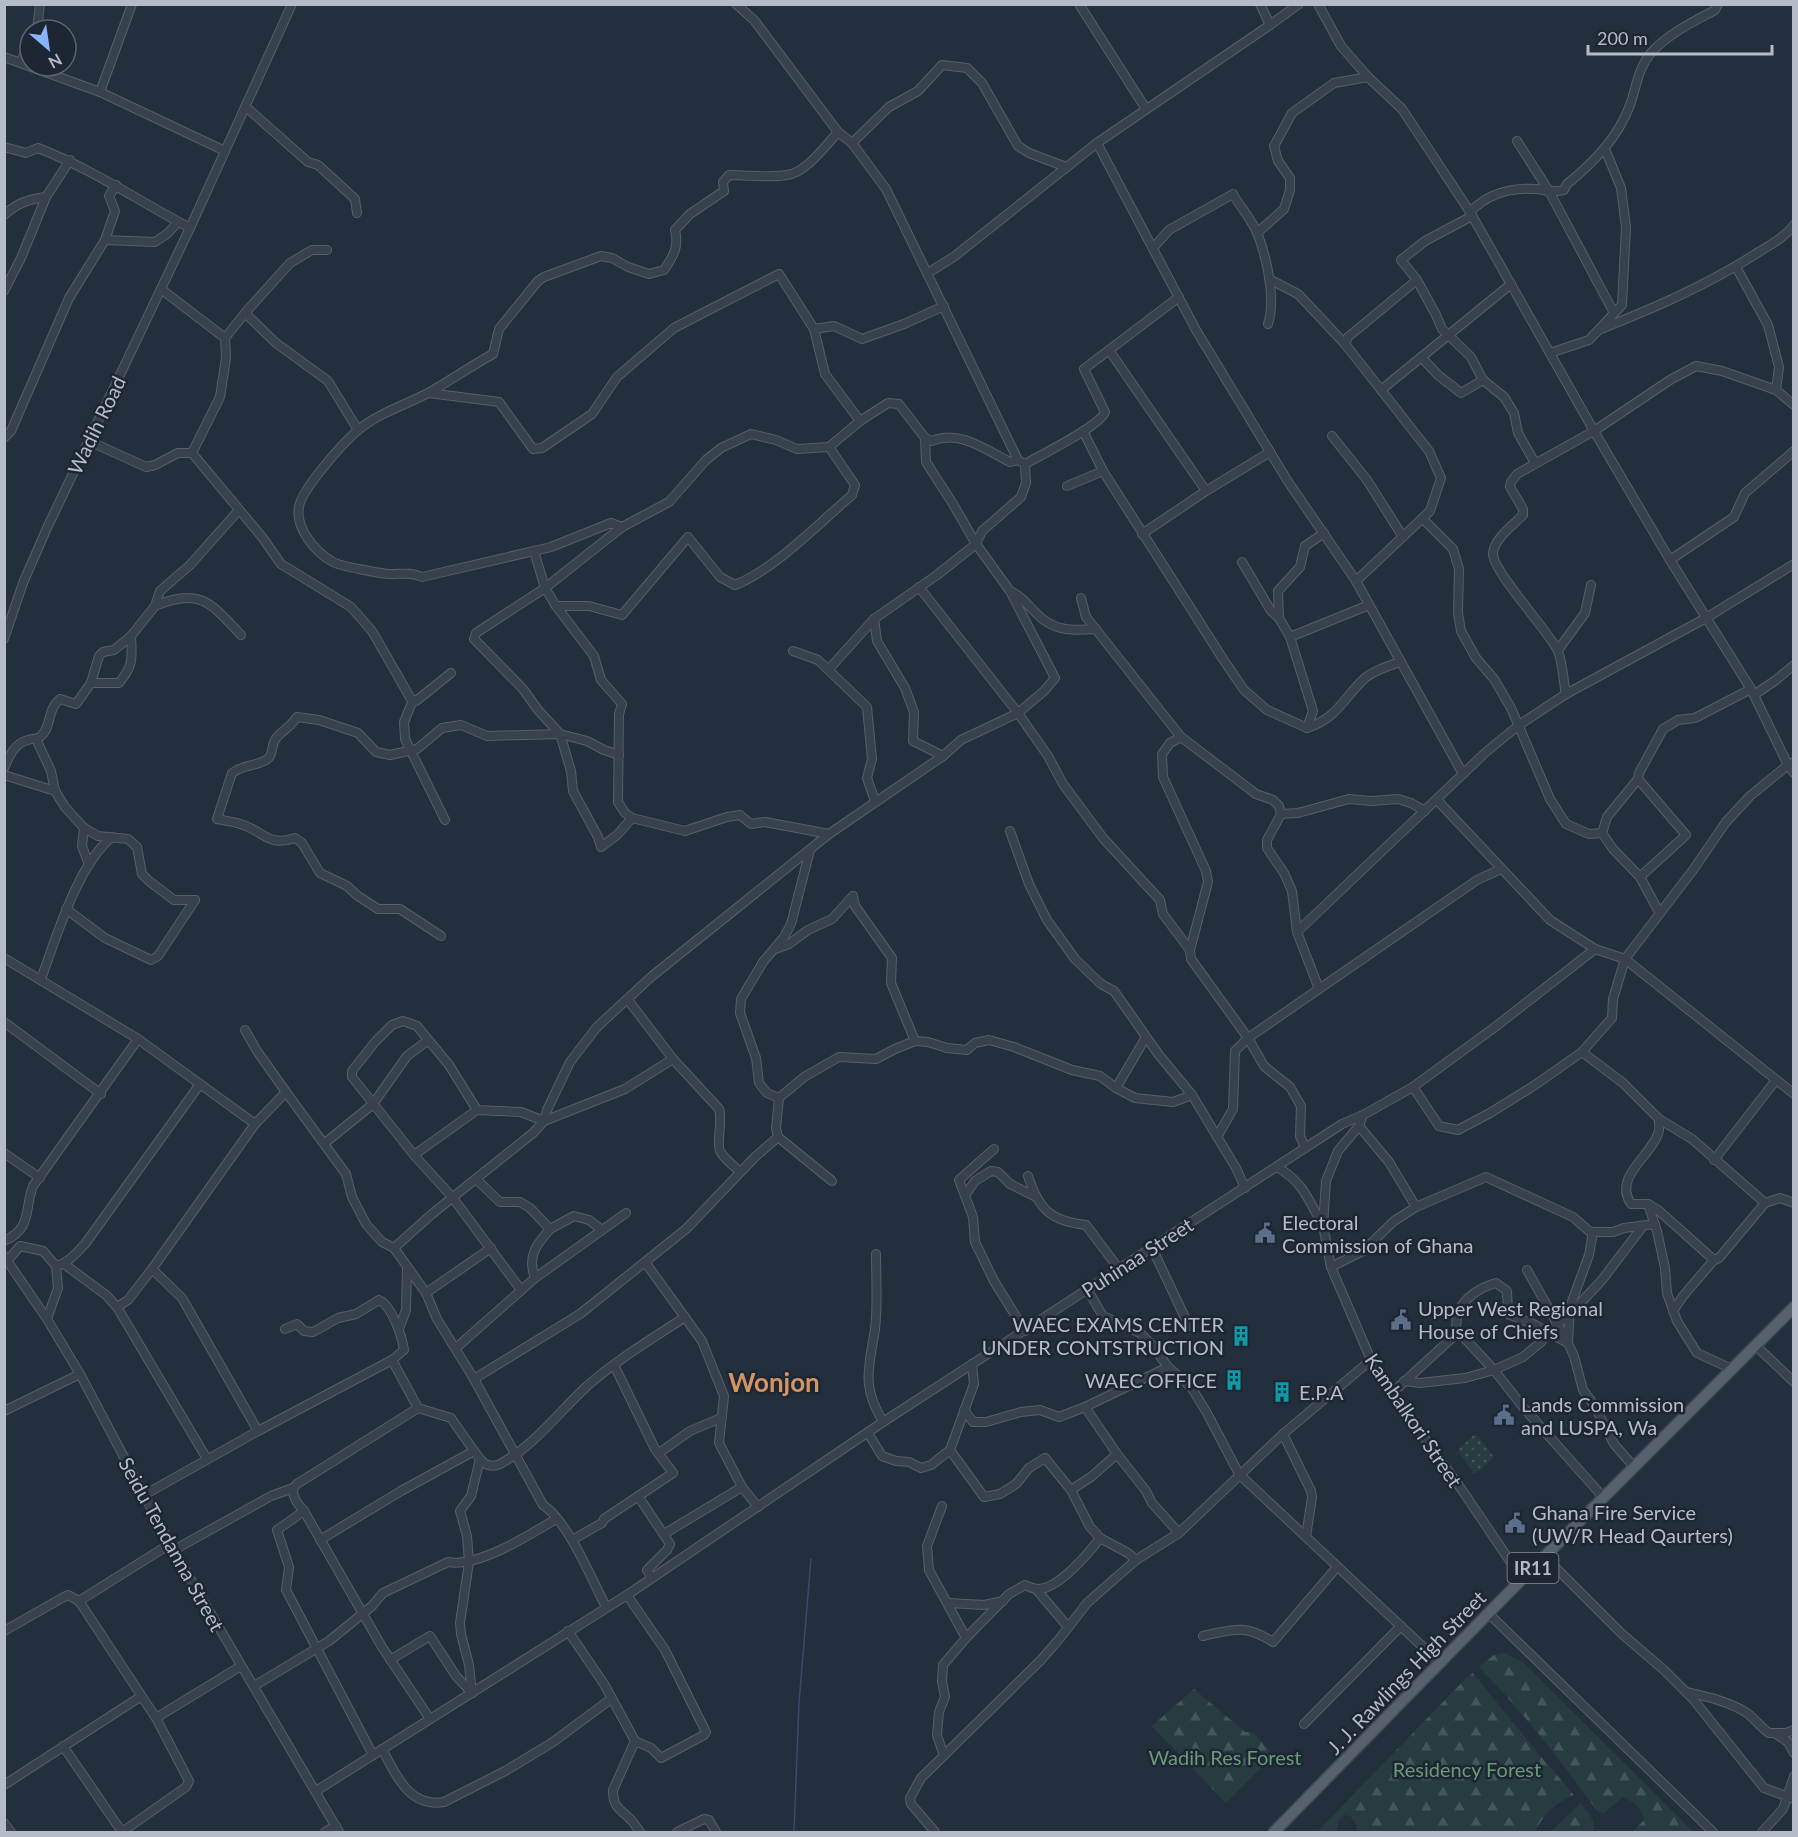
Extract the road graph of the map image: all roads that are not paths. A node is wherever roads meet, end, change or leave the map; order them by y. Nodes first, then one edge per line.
1 (132, 4) edge
2 (292, 4) edge
3 (736, 4) edge
4 (1079, 4) edge
5 (1260, 4) edge
6 (1299, 4) edge
7 (1318, 4) edge
8 (1718, 4) edge
9 (1270, 25) junction
10 (1368, 77) junction
11 (61, 78) edge
12 (100, 92) junction
13 (246, 107) junction
14 (1146, 109) junction
15 (838, 132) junction
16 (1517, 141) dead end
17 (852, 143) junction
18 (1097, 143) junction
19 (4, 147) edge
20 (1605, 149) junction
21 (225, 151) junction
22 (70, 160) junction
23 (1066, 167) junction
24 (116, 185) junction
25 (1549, 191) junction
26 (46, 197) junction
27 (357, 213) dead end
28 (1471, 214) junction
29 (4, 215) edge
30 (178, 222) junction
31 (1794, 225) edge
32 (190, 228) junction
33 (1257, 233) junction
34 (1790, 233) edge
35 (105, 240) junction
36 (1153, 248) junction
37 (327, 250) dead end
38 (1736, 267) junction
39 (928, 273) junction
40 (1269, 279) junction
41 (1417, 280) junction
42 (1511, 284) junction
43 (161, 289) junction
44 (4, 291) edge
45 (1179, 297) junction
46 (944, 306) junction
47 (246, 313) junction
48 (1614, 313) junction
49 (1268, 324) dead end
50 (814, 329) junction
51 (1597, 331) junction
52 (1448, 335) junction
53 (225, 338) junction
54 (1345, 344) junction
55 (1109, 350) junction
56 (1550, 353) junction
57 (1422, 357) junction
58 (1483, 380) junction
59 (1381, 390) junction
60 (1776, 390) junction
61 (429, 393) junction
62 (1794, 405) edge
63 (860, 421) junction
64 (358, 430) junction
65 (1083, 431) junction
66 (1594, 431) junction
67 (1332, 436) dead end
68 (4, 438) edge
69 (925, 438) junction
70 (88, 441) junction
71 (829, 447) junction
72 (1794, 451) edge
73 (1270, 452) junction
74 (192, 453) junction
75 (1022, 462) junction
76 (1535, 464) junction
77 (1103, 471) junction
78 (1067, 486) dead end
79 (1206, 490) junction
80 (239, 510) junction
81 (1423, 519) junction
82 (622, 527) junction
83 (1324, 533) junction
84 (1142, 534) junction
85 (1402, 537) junction
86 (976, 544) junction
87 (534, 551) junction
88 (1670, 560) junction
89 (1242, 562) dead end
90 (1794, 564) edge
91 (1356, 581) junction
92 (1591, 585) dead end
93 (919, 587) junction
94 (545, 588) junction
95 (1010, 591) junction
96 (1081, 598) dead end
97 (1370, 605) junction
98 (155, 606) junction
99 (556, 606) junction
100 (1279, 618) junction
101 (1706, 618) junction
102 (874, 619) junction
103 (1095, 629) junction
104 (241, 635) dead end
105 (131, 636) junction
106 (1290, 637) junction
107 (4, 639) edge
108 (1558, 650) junction
109 (793, 651) dead end
110 (1400, 662) junction
111 (1794, 665) edge
112 (828, 669) junction
113 (451, 673) dead end
114 (91, 683) junction
115 (1752, 692) junction
116 (1566, 694) junction
117 (413, 700) junction
118 (1018, 713) junction
119 (1519, 725) junction
120 (1308, 728) junction
121 (561, 734) junction
122 (1181, 737) junction
123 (36, 739) junction
124 (410, 750) junction
125 (619, 755) junction
126 (943, 756) junction
127 (1791, 763) edge
128 (4, 768) edge
129 (1794, 773) edge
130 (1463, 774) junction
131 (4, 775) edge
132 (1638, 779) junction
133 (55, 791) junction
134 (1437, 800) junction
135 (875, 801) junction
136 (1425, 811) junction
137 (1281, 814) junction
138 (632, 818) junction
139 (445, 820) dead end
140 (84, 828) junction
141 (1010, 831) dead end
142 (1602, 833) junction
143 (829, 834) junction
144 (112, 837) junction
145 (810, 850) junction
146 (89, 865) junction
147 (1501, 869) junction
148 (1640, 877) junction
149 (66, 909) junction
150 (1659, 912) junction
151 (1297, 932) junction
152 (441, 936) dead end
153 (775, 949) junction
154 (1595, 949) junction
155 (1190, 950) junction
156 (4, 958) edge
157 (1625, 959) junction
158 (41, 979) junction
159 (1319, 989) junction
160 (628, 1000) junction
161 (4, 1022) edge
162 (245, 1030) dead end
163 (1146, 1037) junction
164 (1248, 1038) junction
165 (138, 1040) junction
166 (427, 1041) junction
167 (915, 1041) junction
168 (1582, 1052) junction
169 (673, 1059) junction
170 (1776, 1080) junction
171 (200, 1084) junction
172 (1413, 1087) junction
173 (1116, 1088) junction
174 (286, 1092) junction
175 (101, 1094) junction
176 (1794, 1094) edge
177 (1192, 1095) junction
178 (779, 1098) junction
179 (373, 1104) junction
180 (477, 1110) junction
181 (1363, 1115) junction
182 (1659, 1119) junction
183 (544, 1121) junction
184 (255, 1124) junction
185 (1359, 1126) junction
186 (778, 1137) junction
187 (1217, 1137) junction
188 (325, 1143) junction
189 (1305, 1148) junction
190 (993, 1149) dead end
191 (4, 1153) edge
192 (414, 1155) junction
193 (1714, 1160) junction
194 (1277, 1167) junction
195 (740, 1172) junction
196 (1028, 1176) dead end
197 (40, 1178) junction
198 (476, 1179) junction
199 (832, 1181) dead end
200 (1245, 1188) junction
201 (966, 1194) junction
202 (1036, 1197) junction
203 (453, 1198) junction
204 (1765, 1203) junction
205 (1794, 1203) edge
206 (1648, 1204) junction
207 (1416, 1207) junction
208 (626, 1213) dead end
209 (1655, 1224) junction
210 (1323, 1225) junction
211 (1643, 1226) junction
212 (550, 1229) junction
213 (602, 1230) junction
214 (1593, 1232) junction
215 (4, 1241) edge
216 (394, 1248) junction
217 (491, 1248) junction
218 (1152, 1248) junction
219 (876, 1254) dead end
220 (6, 1258) edge
221 (1714, 1260) junction
222 (645, 1262) junction
223 (60, 1265) junction
224 (1331, 1267) junction
225 (407, 1268) junction
226 (152, 1269) junction
227 (1119, 1269) junction
228 (1527, 1270) dead end
229 (535, 1278) junction
230 (1087, 1289) junction
231 (521, 1290) junction
232 (426, 1293) junction
233 (117, 1306) junction
234 (1794, 1307) edge
235 (1673, 1311) junction
236 (1569, 1315) junction
237 (685, 1317) junction
238 (47, 1319) junction
239 (1557, 1324) junction
240 (1189, 1326) dead end
241 (285, 1329) dead end
242 (399, 1329) junction
243 (1457, 1330) junction
244 (1025, 1331) junction
245 (1548, 1332) junction
246 (1568, 1343) junction
247 (1755, 1345) junction
248 (456, 1348) junction
249 (392, 1360) junction
250 (1371, 1360) junction
251 (972, 1364) junction
252 (614, 1365) junction
253 (1168, 1367) junction
254 (1732, 1369) junction
255 (1494, 1370) junction
256 (80, 1374) junction
257 (474, 1378) junction
258 (1404, 1381) junction
259 (1794, 1382) edge
260 (1392, 1393) junction
261 (1085, 1407) junction
262 (418, 1408) junction
263 (963, 1410) junction
264 (4, 1411) edge
265 (721, 1418) junction
266 (883, 1422) junction
267 (258, 1431) junction
268 (868, 1433) junction
269 (1283, 1434) junction
270 (950, 1450) junction
271 (474, 1451) junction
272 (659, 1453) junction
273 (515, 1454) junction
274 (1117, 1455) junction
275 (207, 1459) junction
276 (480, 1459) junction
277 (1634, 1467) junction
278 (1239, 1474) junction
279 (742, 1487) junction
280 (294, 1488) junction
281 (1071, 1490) junction
282 (144, 1495) junction
283 (638, 1496) junction
284 (1604, 1498) junction
285 (942, 1506) dead end
286 (758, 1507) junction
287 (304, 1511) junction
288 (556, 1519) junction
289 (1179, 1533) junction
290 (664, 1534) junction
291 (1306, 1537) junction
292 (1100, 1538) junction
293 (320, 1540) junction
294 (572, 1540) junction
295 (172, 1547) junction
296 (1545, 1557) junction
297 (1136, 1560) junction
298 (469, 1562) junction
299 (1337, 1568) junction
300 (651, 1577) junction
301 (1522, 1579) junction
302 (1036, 1589) junction
303 (627, 1595) junction
304 (79, 1601) junction
305 (1004, 1601) junction
306 (948, 1603) junction
307 (606, 1607) junction
308 (363, 1612) junction
309 (1488, 1613) junction
310 (1401, 1626) junction
311 (1068, 1627) junction
312 (4, 1631) edge
313 (568, 1631) junction
314 (1203, 1636) dead end
315 (966, 1638) junction
316 (318, 1648) junction
317 (390, 1660) junction
318 (1440, 1663) junction
319 (241, 1666) junction
320 (255, 1686) junction
321 (1685, 1691) junction
322 (472, 1693) junction
323 (141, 1697) junction
324 (611, 1699) junction
325 (156, 1718) junction
326 (430, 1719) junction
327 (1304, 1724) dead end
328 (1794, 1730) edge
329 (1776, 1734) junction
330 (635, 1741) junction
331 (63, 1746) junction
332 (382, 1749) junction
333 (1794, 1753) edge
334 (373, 1755) junction
335 (944, 1756) junction
336 (1794, 1776) edge
337 (4, 1785) edge
338 (316, 1791) junction
339 (1791, 1798) edge
340 (4, 1823) edge
341 (338, 1829) edge
342 (11, 1833) edge
343 (122, 1833) edge
344 (325, 1833) edge
345 (640, 1833) edge
346 (677, 1833) edge
347 (716, 1833) edge
348 (935, 1833) edge
349 (1274, 1833) edge
350 (1713, 1833) edge
351 (1762, 1833) edge

1 - 12 street
2 - 13 street, Wadih Road
3 - 15 street
4 - 14 street
5 - 9 street
6 - 9 street
7 - 10 street
8 - 20 street
9 - 14 street
10 - 28 street
10 - 33 street
11 - 12 street
12 - 21 street
13 - 21 street, Wadih Road
13 - 27 street
14 - 18 street
15 - 17 street
15 - 61 street
16 - 25 street
17 - 23 street
17 - 39 street
18 - 23 street
18 - 36 street
19 - 22 street
20 - 25 street
20 - 48 street
21 - 32 street, Wadih Road
22 - 24 street
22 - 26 street
23 - 39 street
24 - 30 street
24 - 35 street
25 - 28 street
25 - 48 street
26 - 29 street
26 - 44 street
28 - 41 street
28 - 42 street
30 - 32 street
30 - 35 street
31 - 34 street
32 - 43 street, Wadih Road
33 - 36 street
33 - 40 street
34 - 38 street
35 - 68 street
36 - 45 street
37 - 47 street
38 - 51 street
38 - 60 street
39 - 46 street
40 - 49 street
40 - 54 street
41 - 52 street
41 - 54 street
42 - 52 street
42 - 56 street
43 - 53 street
43 - 70 street, Wadih Road
45 - 55 street
45 - 73 street
46 - 50 street
46 - 75 street
47 - 53 street
47 - 64 street
48 - 51 street
50 - 61 street
50 - 63 street
51 - 56 street
52 - 57 street
52 - 58 street
53 - 74 street
54 - 59 street
55 - 65 street
55 - 79 street
56 - 66 street
57 - 58 street
57 - 59 street
58 - 76 street
59 - 81 street
60 - 62 street
60 - 66 street
61 - 64 street
63 - 69 street
63 - 71 street
64 - 87 street
65 - 75 street
65 - 77 street
66 - 76 street
66 - 88 street
67 - 85 street
69 - 75 street
69 - 86 street
70 - 74 street
70 - 107 street, Wadih Road
71 - 82 street
71 - 99 street
72 - 88 street
73 - 79 street
73 - 83 street
74 - 80 street
75 - 86 street
76 - 108 street
77 - 78 street
77 - 84 street
79 - 84 street
80 - 98 street
80 - 117 street
81 - 85 street
81 - 119 street
82 - 87 street
82 - 94 street
83 - 91 street
83 - 100 street
84 - 120 street
85 - 91 street
86 - 93 street
86 - 95 street
87 - 94 street
88 - 101 street
89 - 100 street
90 - 101 street
91 - 97 street
92 - 108 street
93 - 102 street
93 - 118 street
94 - 99 street
94 - 121 street
95 - 103 street
95 - 118 street
96 - 103 street
97 - 106 street
97 - 110 street
98 - 104 street
98 - 105 street
99 - 125 street
100 - 106 street
101 - 115 street
101 - 116 street
102 - 112 street
102 - 126 street
103 - 122 street
105 - 114 street
105 - 114 street
106 - 120 street
108 - 116 street
109 - 112 street
110 - 120 street
110 - 130 street
111 - 115 street
112 - 135 street
113 - 117 street
114 - 123 street
115 - 127 street
115 - 132 street
116 - 119 street
117 - 124 street
118 - 126 street
118 - 155 street
119 - 130 street
119 - 142 street
121 - 124 street
121 - 125 street
121 - 138 street
122 - 137 street
122 - 155 street
123 - 128 street
123 - 133 street
124 - 139 street
124 - 152 street
125 - 138 street
126 - 135 street
127 - 129 street
127 - 150 street
130 - 134 street
131 - 133 street
132 - 142 street
132 - 148 street
133 - 140 street
134 - 136 street
134 - 147 street
135 - 143 street
136 - 137 street
136 - 151 street
137 - 151 street
138 - 143 street
140 - 144 street
140 - 146 street
141 - 163 street
142 - 148 street
143 - 145 street
144 - 146 street
144 - 149 street
145 - 153 street
145 - 160 street
146 - 149 street
147 - 154 street
147 - 159 street
148 - 150 street
149 - 158 street
150 - 157 street
151 - 159 street
153 - 167 street
153 - 178 street
154 - 157 street
154 - 172 street
155 - 164 street
156 - 158 street
157 - 168 street
157 - 170 street
158 - 165 street
159 - 164 street
160 - 169 street
160 - 183 street
161 - 175 street
162 - 174 street
163 - 173 street
163 - 177 street
164 - 187 street
164 - 189 street
165 - 171 street
165 - 175 street
166 - 179 street
166 - 179 street
166 - 180 street
167 - 173 street
167 - 178 street
168 - 172 street
168 - 182 street
169 - 183 street
169 - 195 street
170 - 176 street
170 - 193 street
171 - 184 street
171 - 223 street
172 - 181 street
173 - 177 street
174 - 184 street
174 - 188 street
175 - 197 street
177 - 187 street
178 - 186 street
179 - 188 street
179 - 192 street
180 - 183 street
180 - 192 street
181 - 185 street, Kambalkori Street
181 - 189 street, Puhinaa Street
182 - 193 street
182 - 206 street
183 - 198 street
184 - 226 street
185 - 207 street
185 - 210 street, Kambalkori Street
186 - 195 street
186 - 199 street
187 - 200 street
188 - 216 street
189 - 194 street, Puhinaa Street
190 - 201 street
191 - 197 street
192 - 203 street
193 - 204 street
194 - 200 street, Puhinaa Street
194 - 210 street
195 - 222 street
196 - 202 street
197 - 215 street
198 - 203 street
198 - 212 street
200 - 218 street, Puhinaa Street
201 - 202 street
201 - 244 street
202 - 227 street
203 - 216 street
203 - 217 street
204 - 205 street
204 - 221 street
206 - 209 street
206 - 221 street
207 - 214 street
207 - 224 street
208 - 213 street
209 - 211 street
209 - 235 street
210 - 224 street, Kambalkori Street
211 - 214 street
211 - 236 street
212 - 213 street
212 - 229 street
213 - 229 street
214 - 236 street
216 - 225 street
217 - 231 street
217 - 232 street
218 - 227 street, Puhinaa Street
218 - 240 street
219 - 266 street
220 - 223 street
220 - 238 street, Seidu Tendanna Street
221 - 235 street
222 - 237 street
222 - 257 street
223 - 233 street
223 - 238 street
224 - 250 street, Kambalkori Street
225 - 232 street
225 - 242 street
226 - 233 street
226 - 267 street
227 - 230 street, Puhinaa Street
228 - 239 street
229 - 231 street
230 - 244 street, Puhinaa Street
230 - 253 street
231 - 248 street
232 - 248 street
233 - 275 street
234 - 247 main road, J. J. Rawlings High Street / IR11
235 - 254 street
236 - 239 street
236 - 246 street
237 - 252 street
237 - 265 street
238 - 256 street, Seidu Tendanna Street
239 - 245 street
239 - 246 street
241 - 242 street
242 - 249 street
243 - 245 street
243 - 255 street
243 - 258 street
244 - 251 street, Puhinaa Street
245 - 246 street
245 - 255 street
246 - 277 street
247 - 254 main road, J. J. Rawlings High Street / IR11
247 - 259 street
248 - 257 street
249 - 262 street
249 - 267 street
250 - 260 street, Kambalkori Street
250 - 269 street
251 - 263 street
251 - 266 street, Puhinaa Street
252 - 272 street
252 - 273 street
253 - 261 street
253 - 278 street
254 - 277 main road, J. J. Rawlings High Street / IR11
255 - 258 street
255 - 284 street
256 - 264 street
256 - 282 street, Seidu Tendanna Street
257 - 273 street
258 - 260 street
260 - 301 street, Kambalkori Street
261 - 263 street
261 - 274 street
262 - 271 street
262 - 280 street
263 - 270 street
265 - 272 street
265 - 279 street
266 - 268 street, Puhinaa Street
267 - 275 street
268 - 270 street
268 - 286 street, Puhinaa Street
269 - 278 street
269 - 291 street
270 - 281 street
271 - 276 street
271 - 293 street
272 - 283 street
273 - 276 street
273 - 288 street
274 - 281 street
274 - 289 street
275 - 282 street
276 - 298 street
277 - 284 main road, J. J. Rawlings High Street / IR11
278 - 289 street
278 - 291 street
279 - 286 street
279 - 290 street
280 - 287 street
280 - 295 street
281 - 292 street
282 - 295 street, Seidu Tendanna Street
283 - 290 street
283 - 294 street
284 - 296 main road, J. J. Rawlings High Street / IR11
285 - 306 street
286 - 300 street, Puhinaa Street
287 - 293 street
287 - 316 street
288 - 294 street
288 - 298 street
289 - 297 street
290 - 300 street
291 - 299 street
292 - 297 street
292 - 302 street
293 - 308 street
294 - 307 street
295 - 304 street
295 - 319 street, Seidu Tendanna Street
296 - 301 main road, J. J. Rawlings High Street / IR11
296 - 321 street
297 - 311 street
298 - 308 street
298 - 322 street
299 - 310 street
299 - 314 street
300 - 303 street, Puhinaa Street
301 - 309 main road, J. J. Rawlings High Street / IR11
302 - 305 street
302 - 311 street
303 - 307 street, Puhinaa Street
303 - 330 street
304 - 312 street
304 - 323 street
305 - 306 street
305 - 315 street
306 - 315 street
307 - 313 street, Puhinaa Street
308 - 316 street
308 - 317 street
309 - 318 main road, J. J. Rawlings High Street / IR11
309 - 350 street
310 - 318 street
310 - 327 street
311 - 335 street
313 - 322 street, Puhinaa Street
313 - 324 street
315 - 335 street
316 - 320 street
316 - 334 street
317 - 322 street
317 - 326 street
318 - 349 main road, J. J. Rawlings High Street / IR11
319 - 320 street, Seidu Tendanna Street
319 - 325 street
320 - 338 street, Seidu Tendanna Street
321 - 329 street
321 - 339 street
322 - 326 street, Puhinaa Street
323 - 325 street
323 - 331 street
324 - 330 street
324 - 332 street
325 - 343 street
326 - 332 street, Puhinaa Street
328 - 329 street
329 - 333 street
330 - 345 street
331 - 337 street
331 - 343 street
332 - 334 street, Puhinaa Street
334 - 338 street, Puhinaa Street
335 - 348 street
336 - 339 street
338 - 341 street, Seidu Tendanna Street
339 - 351 street
340 - 342 street
341 - 344 street
346 - 347 street

